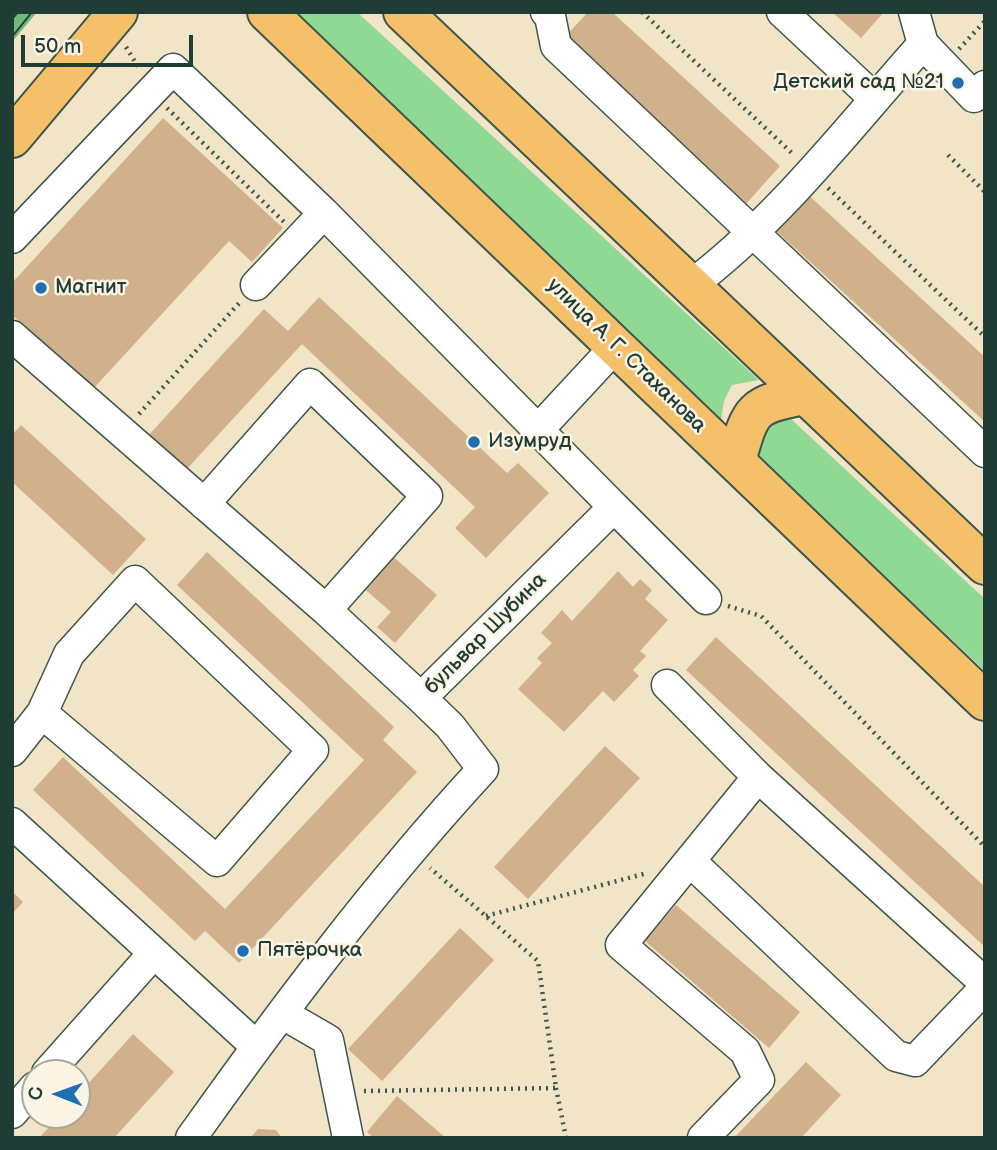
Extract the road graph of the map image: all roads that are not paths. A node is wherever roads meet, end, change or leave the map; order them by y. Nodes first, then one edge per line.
1 (267, 12) edge
2 (403, 12) edge
3 (546, 12) edge
4 (782, 12) edge
5 (914, 12) edge
6 (121, 28) edge
7 (923, 44) junction
8 (985, 86) edge
9 (874, 98) junction
10 (12, 138) edge
11 (324, 213) junction
12 (751, 232) junction
13 (12, 238) edge
14 (256, 285) road end
15 (690, 286) junction
16 (12, 336) edge
17 (616, 346) junction
18 (804, 395) junction
19 (538, 430) junction
20 (985, 452) edge
21 (736, 461) junction
22 (204, 504) junction
23 (614, 507) junction
24 (985, 565) edge
25 (706, 599) road end
26 (326, 610) junction
27 (667, 685) dead end
28 (421, 698) junction
29 (985, 701) edge
30 (42, 713) junction
31 (12, 751) edge
32 (758, 777) junction
33 (12, 823) edge
34 (690, 861) junction
35 (153, 954) junction
36 (985, 986) edge
37 (283, 1014) junction
38 (256, 1046) junction
39 (59, 1059) edge
40 (191, 1138) edge
41 (348, 1138) edge
42 (703, 1138) edge

1 - 17 main road, улица А. Г. Стаханова
2 - 15 main road
3 - 12 street
4 - 9 street
5 - 7 street
6 - 10 main road
7 - 8 street
7 - 9 street
9 - 12 street
11 - 13 street
11 - 14 street
11 - 19 street
12 - 15 street
12 - 20 street
15 - 18 main road
16 - 22 street
17 - 19 street
17 - 21 main road, улица А. Г. Стаханова
18 - 21 main road
18 - 24 main road
19 - 23 street
21 - 29 main road, улица А. Г. Стаханова
22 - 26 street
22 - 26 street
23 - 25 street
23 - 28 street, бульвар Шубина
26 - 28 street
27 - 32 street
28 - 37 street, бульвар Шубина
30 - 30 street
30 - 31 street
32 - 34 street
32 - 36 street
33 - 35 street
34 - 36 street
34 - 42 street
35 - 38 street
35 - 39 street
37 - 38 street, бульвар Шубина
37 - 41 street
38 - 40 street, бульвар Шубина

